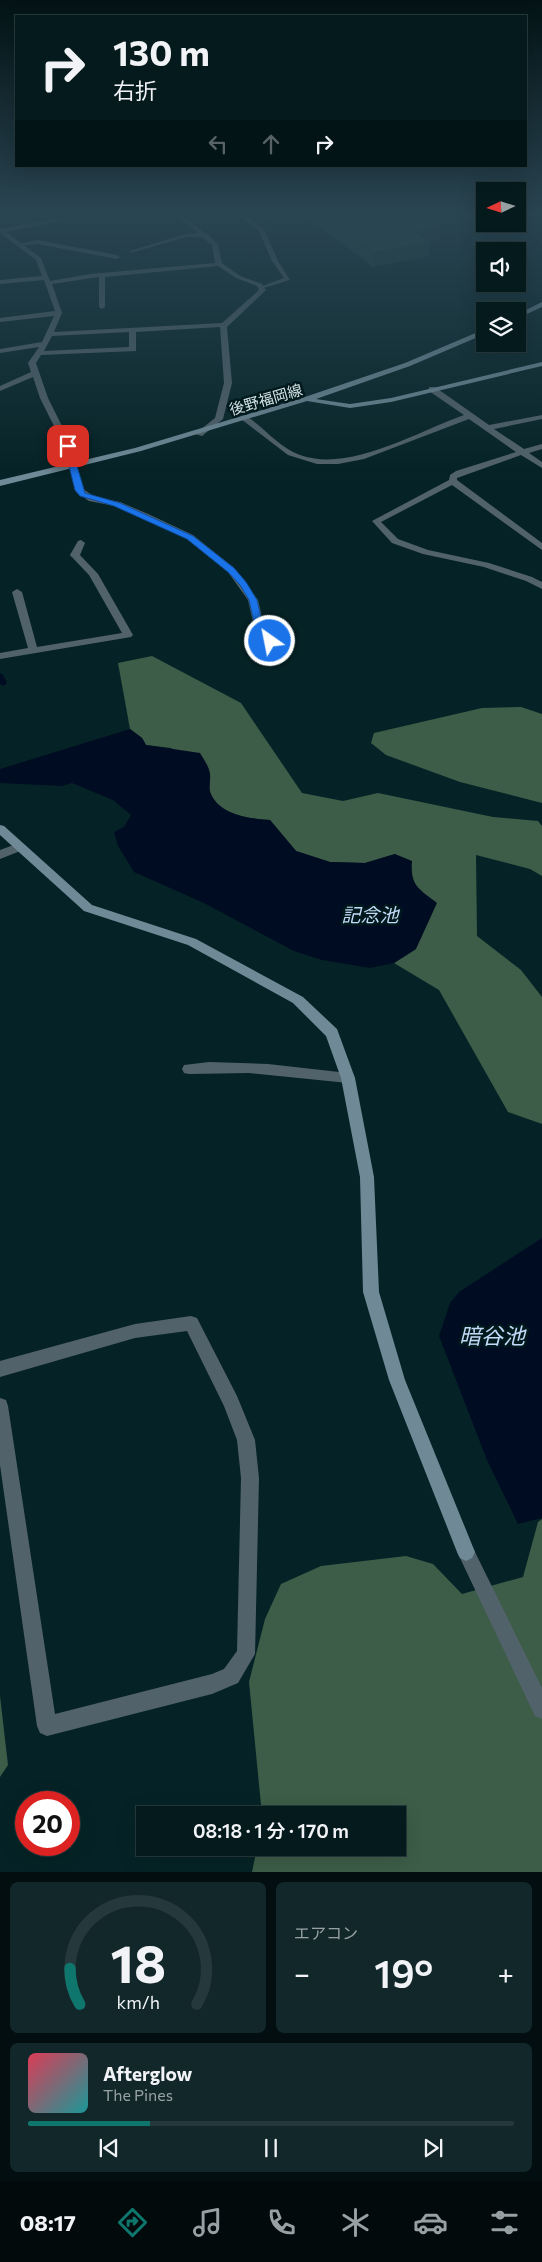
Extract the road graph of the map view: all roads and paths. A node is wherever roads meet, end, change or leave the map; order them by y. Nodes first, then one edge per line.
1 (54, 299) edge
2 (102, 299) edge
3 (253, 299) edge
4 (542, 304) edge
5 (102, 307) dead end
6 (526, 312) edge
7 (59, 313) junction
8 (0, 320) edge
9 (224, 325) junction
10 (132, 330) junction
11 (50, 334) junction
12 (476, 335) edge
13 (45, 344) junction
14 (0, 351) edge
15 (39, 354) junction
16 (542, 364) edge
17 (35, 374) junction
18 (0, 389) edge
19 (432, 390) junction
20 (308, 400) junction
21 (469, 416) junction
22 (542, 417) edge
23 (245, 419) junction
24 (486, 428) junction
25 (200, 434) junction
26 (542, 446) edge
27 (521, 451) junction
28 (542, 466) edge
29 (73, 468) junction
30 (453, 481) junction
31 (1, 482) edge
32 (81, 543) dead end
33 (542, 547) edge
34 (542, 586) edge
35 (17, 592) dead end
36 (33, 650) junction
37 (0, 656) edge
38 (284, 657) dead end
39 (0, 829) edge
40 (19, 847) junction
41 (0, 855) edge
42 (189, 1069) dead end
43 (348, 1078) junction
44 (0, 1369) edge
45 (0, 1406) edge
46 (542, 1709) edge

1 - 7 street
2 - 5 street
3 - 9 street
4 - 6 street
7 - 8 street
7 - 11 street
9 - 10 street
9 - 25 street
10 - 11 street
10 - 15 street
11 - 13 street
12 - 20 street
13 - 14 street
13 - 15 street
15 - 17 street
16 - 19 street, 後野福岡線
17 - 18 street
17 - 29 street
19 - 20 street, 後野福岡線
19 - 21 street
20 - 23 street, 後野福岡線
21 - 23 street
21 - 24 street
22 - 24 street
23 - 25 street, 後野福岡線
24 - 27 street
25 - 29 street, 後野福岡線
26 - 27 street
27 - 28 street
27 - 30 street
29 - 31 street, 後野福岡線
29 - 38 street
30 - 33 street
30 - 34 street
32 - 36 street
35 - 36 street
36 - 37 street
39 - 40 street
40 - 41 street
40 - 43 street
42 - 43 street
43 - 46 street
44 - 45 street

